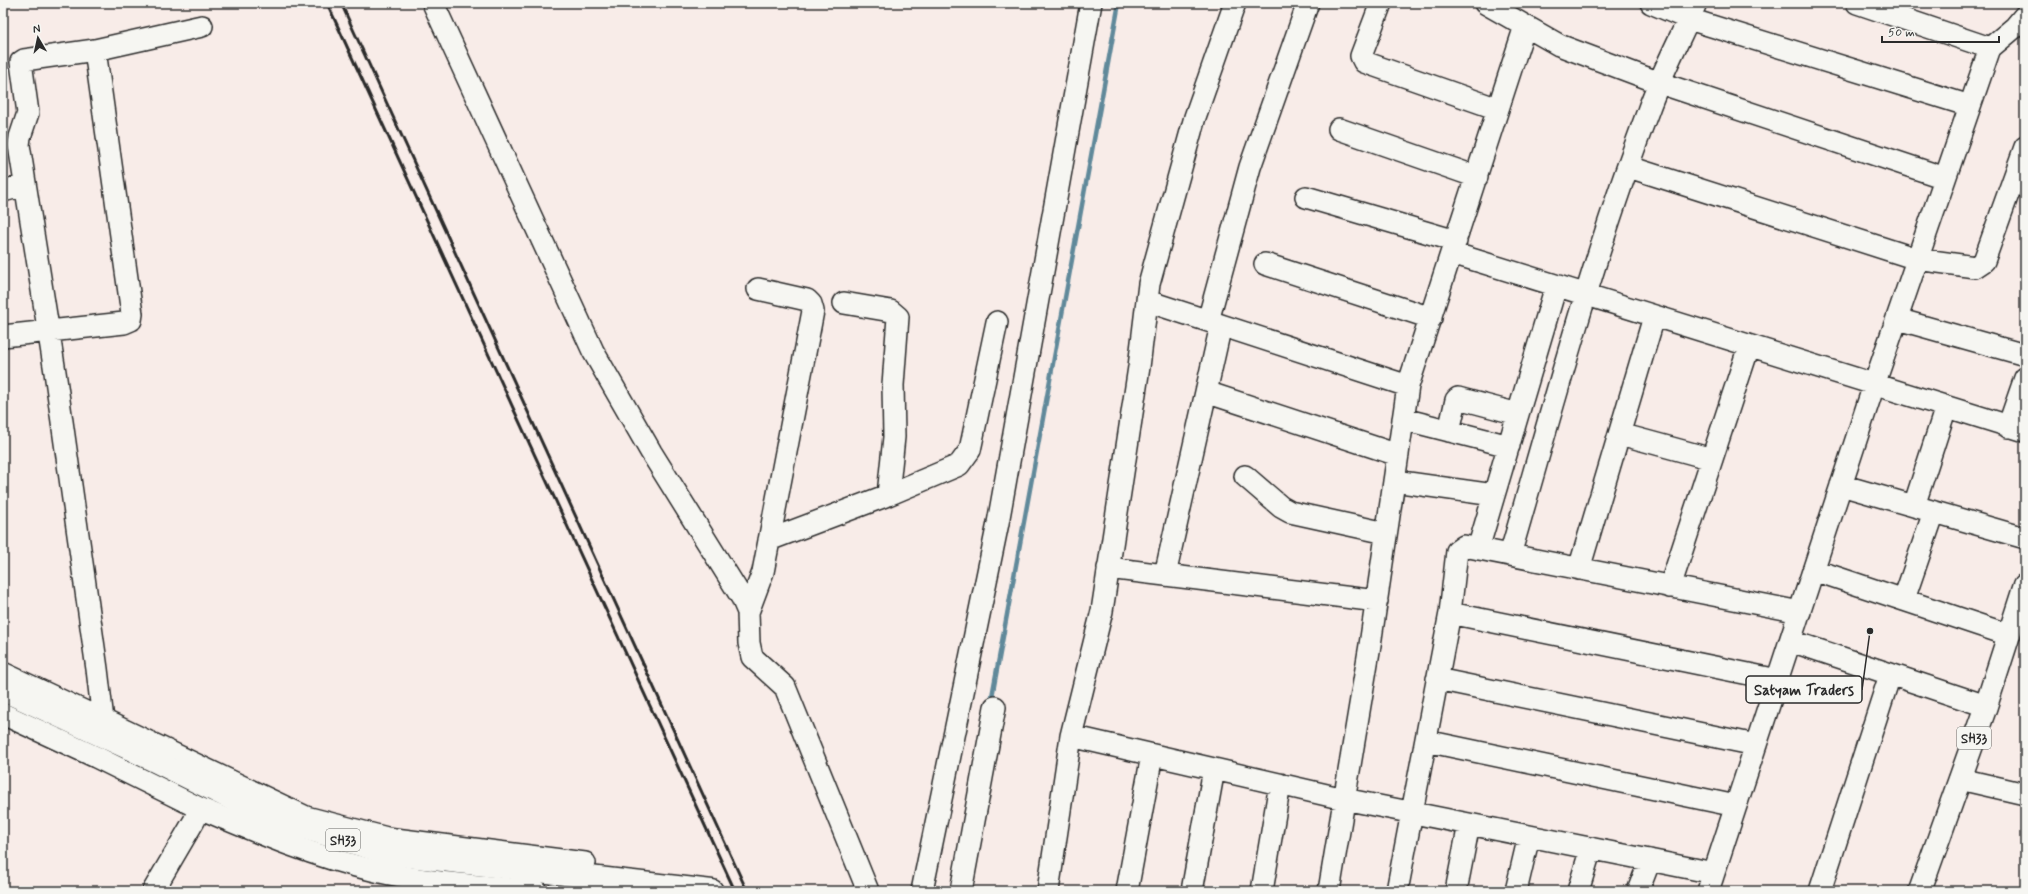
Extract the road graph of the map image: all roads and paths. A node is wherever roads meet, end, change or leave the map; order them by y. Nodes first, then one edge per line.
1 (433, 3) edge
2 (1091, 3) edge
3 (1235, 3) edge
4 (1308, 3) edge
5 (1380, 3) edge
6 (1485, 3) edge
7 (1651, 3) edge
8 (1857, 3) edge
9 (1692, 11) edge
10 (2023, 20) edge
11 (202, 26) dead end
12 (1525, 26) junction
13 (1990, 48) junction
14 (95, 50) junction
15 (1660, 83) junction
16 (1970, 106) junction
17 (1498, 109) junction
18 (1339, 129) dead end
19 (2025, 147) edge
20 (1629, 167) junction
21 (1477, 177) junction
22 (1945, 178) junction
23 (25, 185) junction
24 (3, 192) edge
25 (1306, 196) dead end
26 (1454, 247) junction
27 (1917, 259) junction
28 (1264, 264) dead end
29 (1556, 286) junction
30 (758, 289) dead end
31 (1586, 295) junction
32 (1147, 301) junction
33 (844, 303) dead end
34 (1654, 317) junction
35 (1431, 318) junction
36 (1897, 319) junction
37 (996, 322) dead end
38 (1214, 323) junction
39 (48, 330) junction
40 (3, 336) edge
41 (1749, 346) junction
42 (2025, 355) edge
43 (2025, 378) edge
44 (1874, 385) junction
45 (1408, 386) junction
46 (1206, 392) junction
47 (1946, 407) junction
48 (1518, 414) junction
49 (1403, 419) junction
50 (2017, 429) edge
51 (1449, 431) junction
52 (1620, 434) junction
53 (1508, 446) junction
54 (1398, 455) junction
55 (1712, 459) junction
56 (1245, 476) dead end
57 (1394, 481) junction
58 (1841, 485) junction
59 (888, 495) junction
60 (1494, 496) junction
61 (1914, 506) junction
62 (1934, 512) junction
63 (1386, 533) junction
64 (2025, 538) edge
65 (769, 540) junction
66 (1478, 549) junction
67 (1510, 555) junction
68 (1108, 568) junction
69 (1579, 569) junction
70 (1814, 570) junction
71 (1165, 575) junction
72 (2025, 585) edge
73 (1670, 587) junction
74 (1904, 600) junction
75 (1376, 601) junction
76 (748, 612) junction
77 (1800, 612) junction
78 (1450, 613) junction
79 (2009, 635) junction
80 (1790, 641) junction
81 (3, 673) edge
82 (1890, 675) junction
83 (1437, 679) junction
84 (1778, 680) junction
85 (3, 690) edge
86 (1986, 706) junction
87 (995, 708) dead end
88 (3, 714) edge
89 (103, 720) junction
90 (1071, 736) junction
91 (1426, 741) junction
92 (1756, 745) junction
93 (1152, 755) junction
94 (1214, 770) junction
95 (1960, 779) junction
96 (1280, 784) junction
97 (2025, 794) edge
98 (1344, 799) junction
99 (1736, 806) junction
100 (197, 807) junction
101 (1412, 812) junction
102 (1469, 824) junction
103 (1529, 836) junction
104 (1591, 848) junction
105 (1650, 860) junction
106 (585, 863) dead end
107 (1711, 882) edge
108 (153, 891) edge
109 (536, 891) edge
110 (712, 891) edge
111 (868, 891) edge
112 (922, 891) edge
113 (961, 891) edge
114 (1048, 891) edge
115 (1127, 891) edge
116 (1192, 891) edge
117 (1262, 891) edge
118 (1329, 891) edge
119 (1398, 891) edge
120 (1456, 891) edge
121 (1516, 891) edge
122 (1578, 891) edge
123 (1638, 891) edge
124 (1820, 891) edge
125 (1920, 891) edge

1 - 76 street
2 - 112 street
3 - 32 street
4 - 38 street
5 - 17 street
6 - 12 street
7 - 9 street
8 - 13 street
9 - 15 street
9 - 16 street
10 - 13 street
11 - 14 street
12 - 15 street
12 - 17 street
13 - 16 street
14 - 23 street
14 - 39 street
15 - 20 street
15 - 22 street
16 - 22 street
17 - 21 street
18 - 21 street
19 - 27 street
20 - 27 street
20 - 31 street
21 - 26 street
22 - 27 street
23 - 24 street
23 - 39 street
25 - 26 street
26 - 29 street
26 - 35 street
27 - 36 street
28 - 35 street
29 - 31 street
29 - 48 street
30 - 65 street
31 - 34 street
31 - 67 street
32 - 38 street
32 - 68 street
33 - 59 street
34 - 41 street
34 - 52 street
35 - 45 street
36 - 42 street
36 - 44 street
37 - 59 street
38 - 45 street
38 - 46 street
39 - 40 street
39 - 89 street
41 - 44 street
41 - 55 street
43 - 50 street
44 - 47 street
44 - 58 street
45 - 49 street
46 - 54 street
46 - 71 street
47 - 50 street
47 - 61 street
48 - 51 street
48 - 53 street
49 - 51 street
49 - 54 street
51 - 53 street
52 - 55 street
52 - 69 street
53 - 60 street
54 - 57 street
55 - 73 street
56 - 63 street
57 - 60 street
57 - 63 street
58 - 61 street
58 - 70 street
59 - 65 street
60 - 66 street
61 - 62 street
62 - 64 street
62 - 74 street
63 - 75 street
65 - 76 street
66 - 67 street
66 - 78 street
67 - 69 street
68 - 71 street
68 - 90 street
69 - 73 street
70 - 74 street
70 - 77 street
71 - 75 street
72 - 79 main road, SH33
73 - 77 street
74 - 79 street
75 - 98 street
76 - 111 street
77 - 80 street
78 - 83 street
78 - 84 street
79 - 86 main road, SH33
80 - 82 street
80 - 84 street
81 - 89 street
82 - 86 street
82 - 124 street
83 - 91 street
83 - 92 street
84 - 92 street
85 - 110 main road, SH33
86 - 95 main road, SH33
87 - 113 street
88 - 100 street
89 - 106 street
90 - 93 street
90 - 114 street
91 - 99 street
91 - 101 street
92 - 99 street
93 - 94 street
93 - 115 street
94 - 96 street
94 - 116 street
95 - 97 street
95 - 125 main road, SH33
96 - 98 street
96 - 117 street
98 - 101 street
98 - 118 street
99 - 107 street
100 - 108 street
100 - 109 street
101 - 102 street
101 - 119 street
102 - 103 street
102 - 120 street
103 - 104 street
103 - 121 street
104 - 105 street
104 - 122 street
105 - 107 street
105 - 123 street

